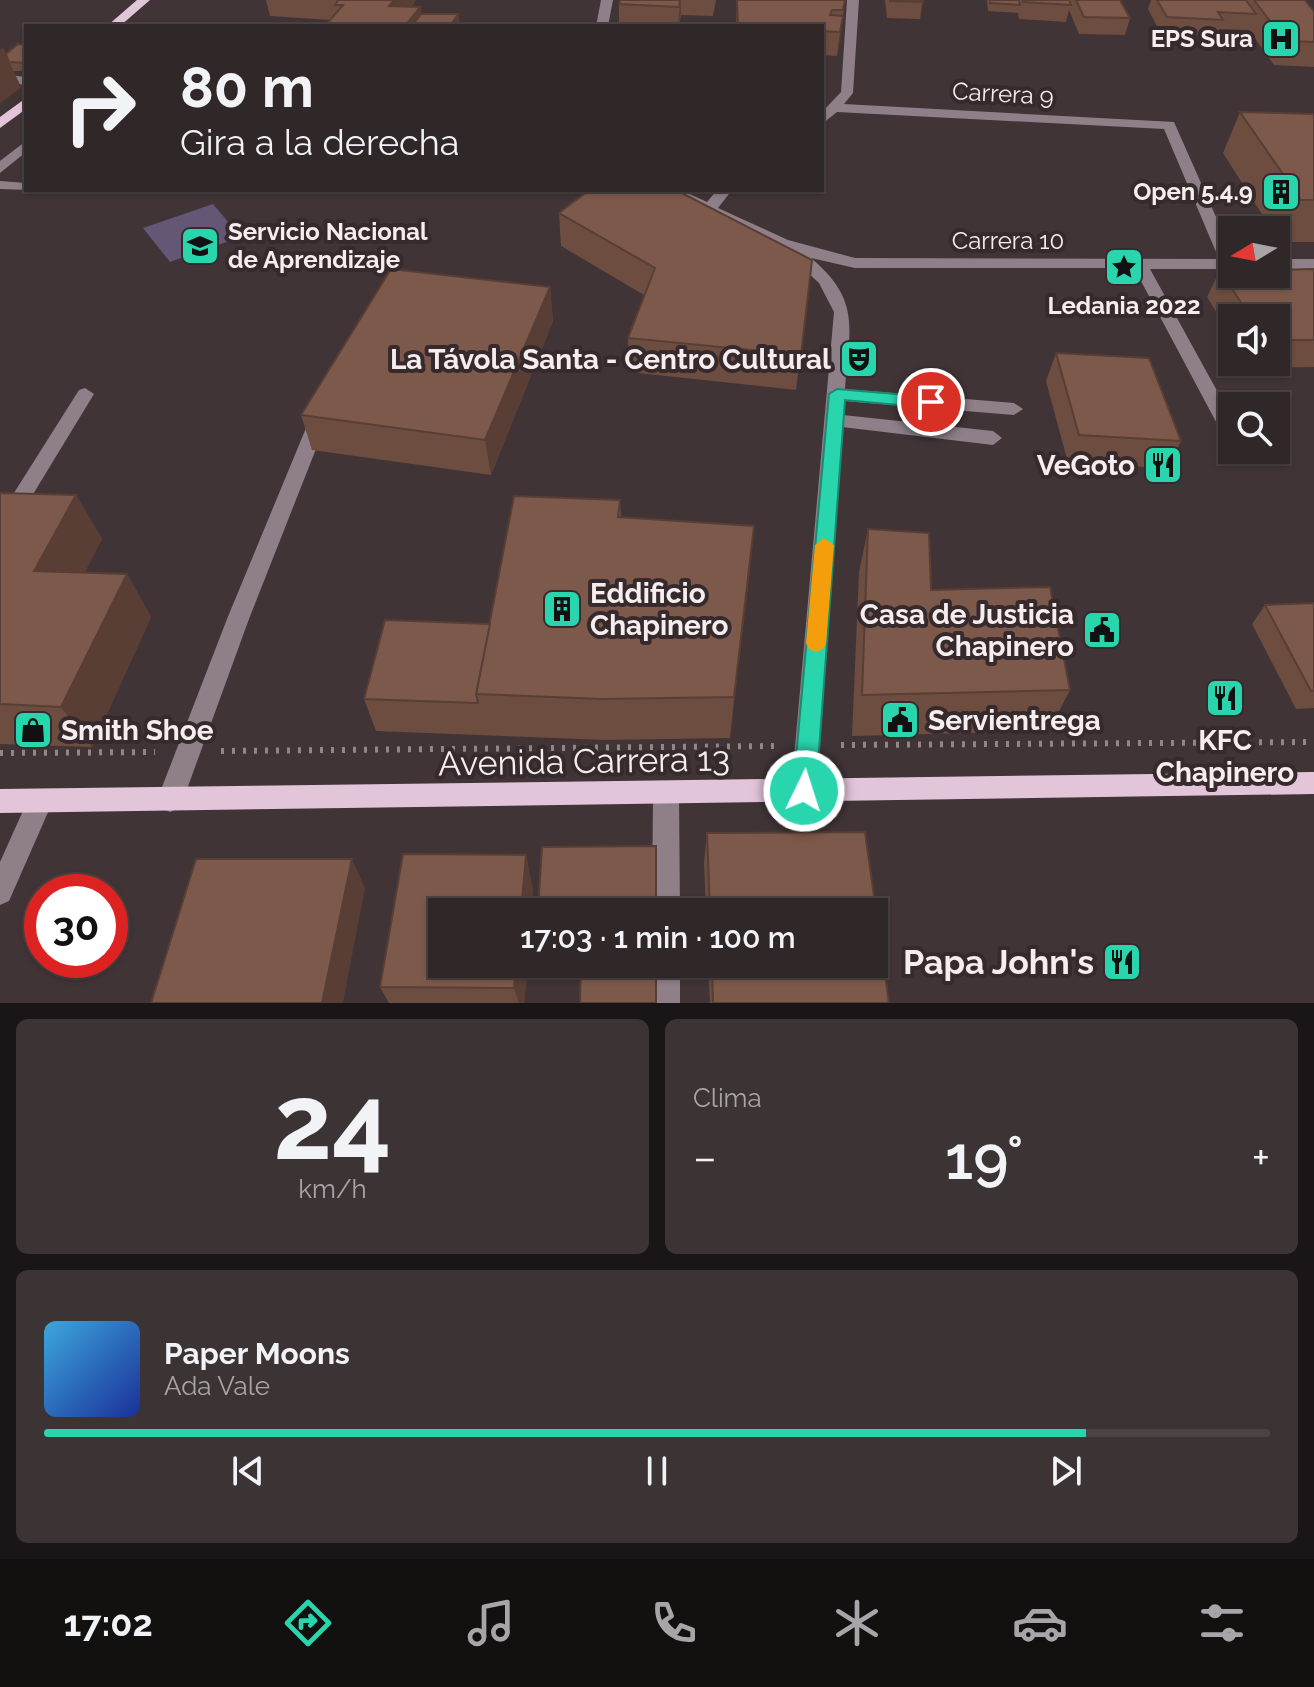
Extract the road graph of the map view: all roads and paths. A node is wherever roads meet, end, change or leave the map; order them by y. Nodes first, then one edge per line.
1 (144, 0) edge
2 (607, 0) edge
3 (853, 0) edge
4 (115, 24) edge
5 (602, 24) edge
6 (0, 78) edge
7 (24, 81) edge
8 (24, 104) edge
9 (835, 108) junction
10 (824, 118) edge
11 (0, 124) edge
12 (24, 147) edge
13 (0, 169) edge
14 (0, 185) edge
15 (24, 187) edge
16 (674, 192) edge
17 (723, 192) edge
18 (710, 208) junction
19 (1218, 235) edge
20 (786, 245) junction
21 (1218, 264) edge
22 (1290, 264) edge
23 (1314, 264) edge
24 (1140, 265) junction
25 (85, 394) dead end
26 (837, 394) junction
27 (326, 399) edge
28 (1014, 409) dead end
29 (1218, 409) edge
30 (835, 420) junction
31 (993, 438) dead end
32 (0, 532) edge
33 (1314, 742) edge
34 (807, 746) junction
35 (188, 751) junction
36 (0, 753) edge
37 (1314, 783) edge
38 (804, 791) junction
39 (666, 794) junction
40 (170, 800) junction
41 (0, 801) edge
42 (40, 801) junction
43 (0, 892) edge
44 (666, 898) edge
45 (666, 978) edge
46 (666, 1003) edge

1 - 4 main road
2 - 5 street
3 - 9 street
6 - 7 street
8 - 11 main road
9 - 10 street
9 - 19 street, Carrera 9
12 - 13 street
14 - 15 street
16 - 18 street
17 - 18 street
18 - 20 street
20 - 24 street, Carrera 10
20 - 26 street
21 - 24 street, Carrera 10
22 - 23 street
24 - 29 street
25 - 32 street
26 - 28 street
26 - 30 street
27 - 35 street
30 - 31 street
30 - 34 street
33 - 34 path
34 - 35 path
34 - 38 street
35 - 36 path
35 - 40 street
37 - 38 main road, Avenida Carrera 13
38 - 39 main road, Avenida Carrera 13
39 - 40 main road, Avenida Carrera 13
39 - 44 street
40 - 42 main road, Avenida Carrera 13
41 - 42 main road, Avenida Carrera 13
42 - 43 street
45 - 46 street

